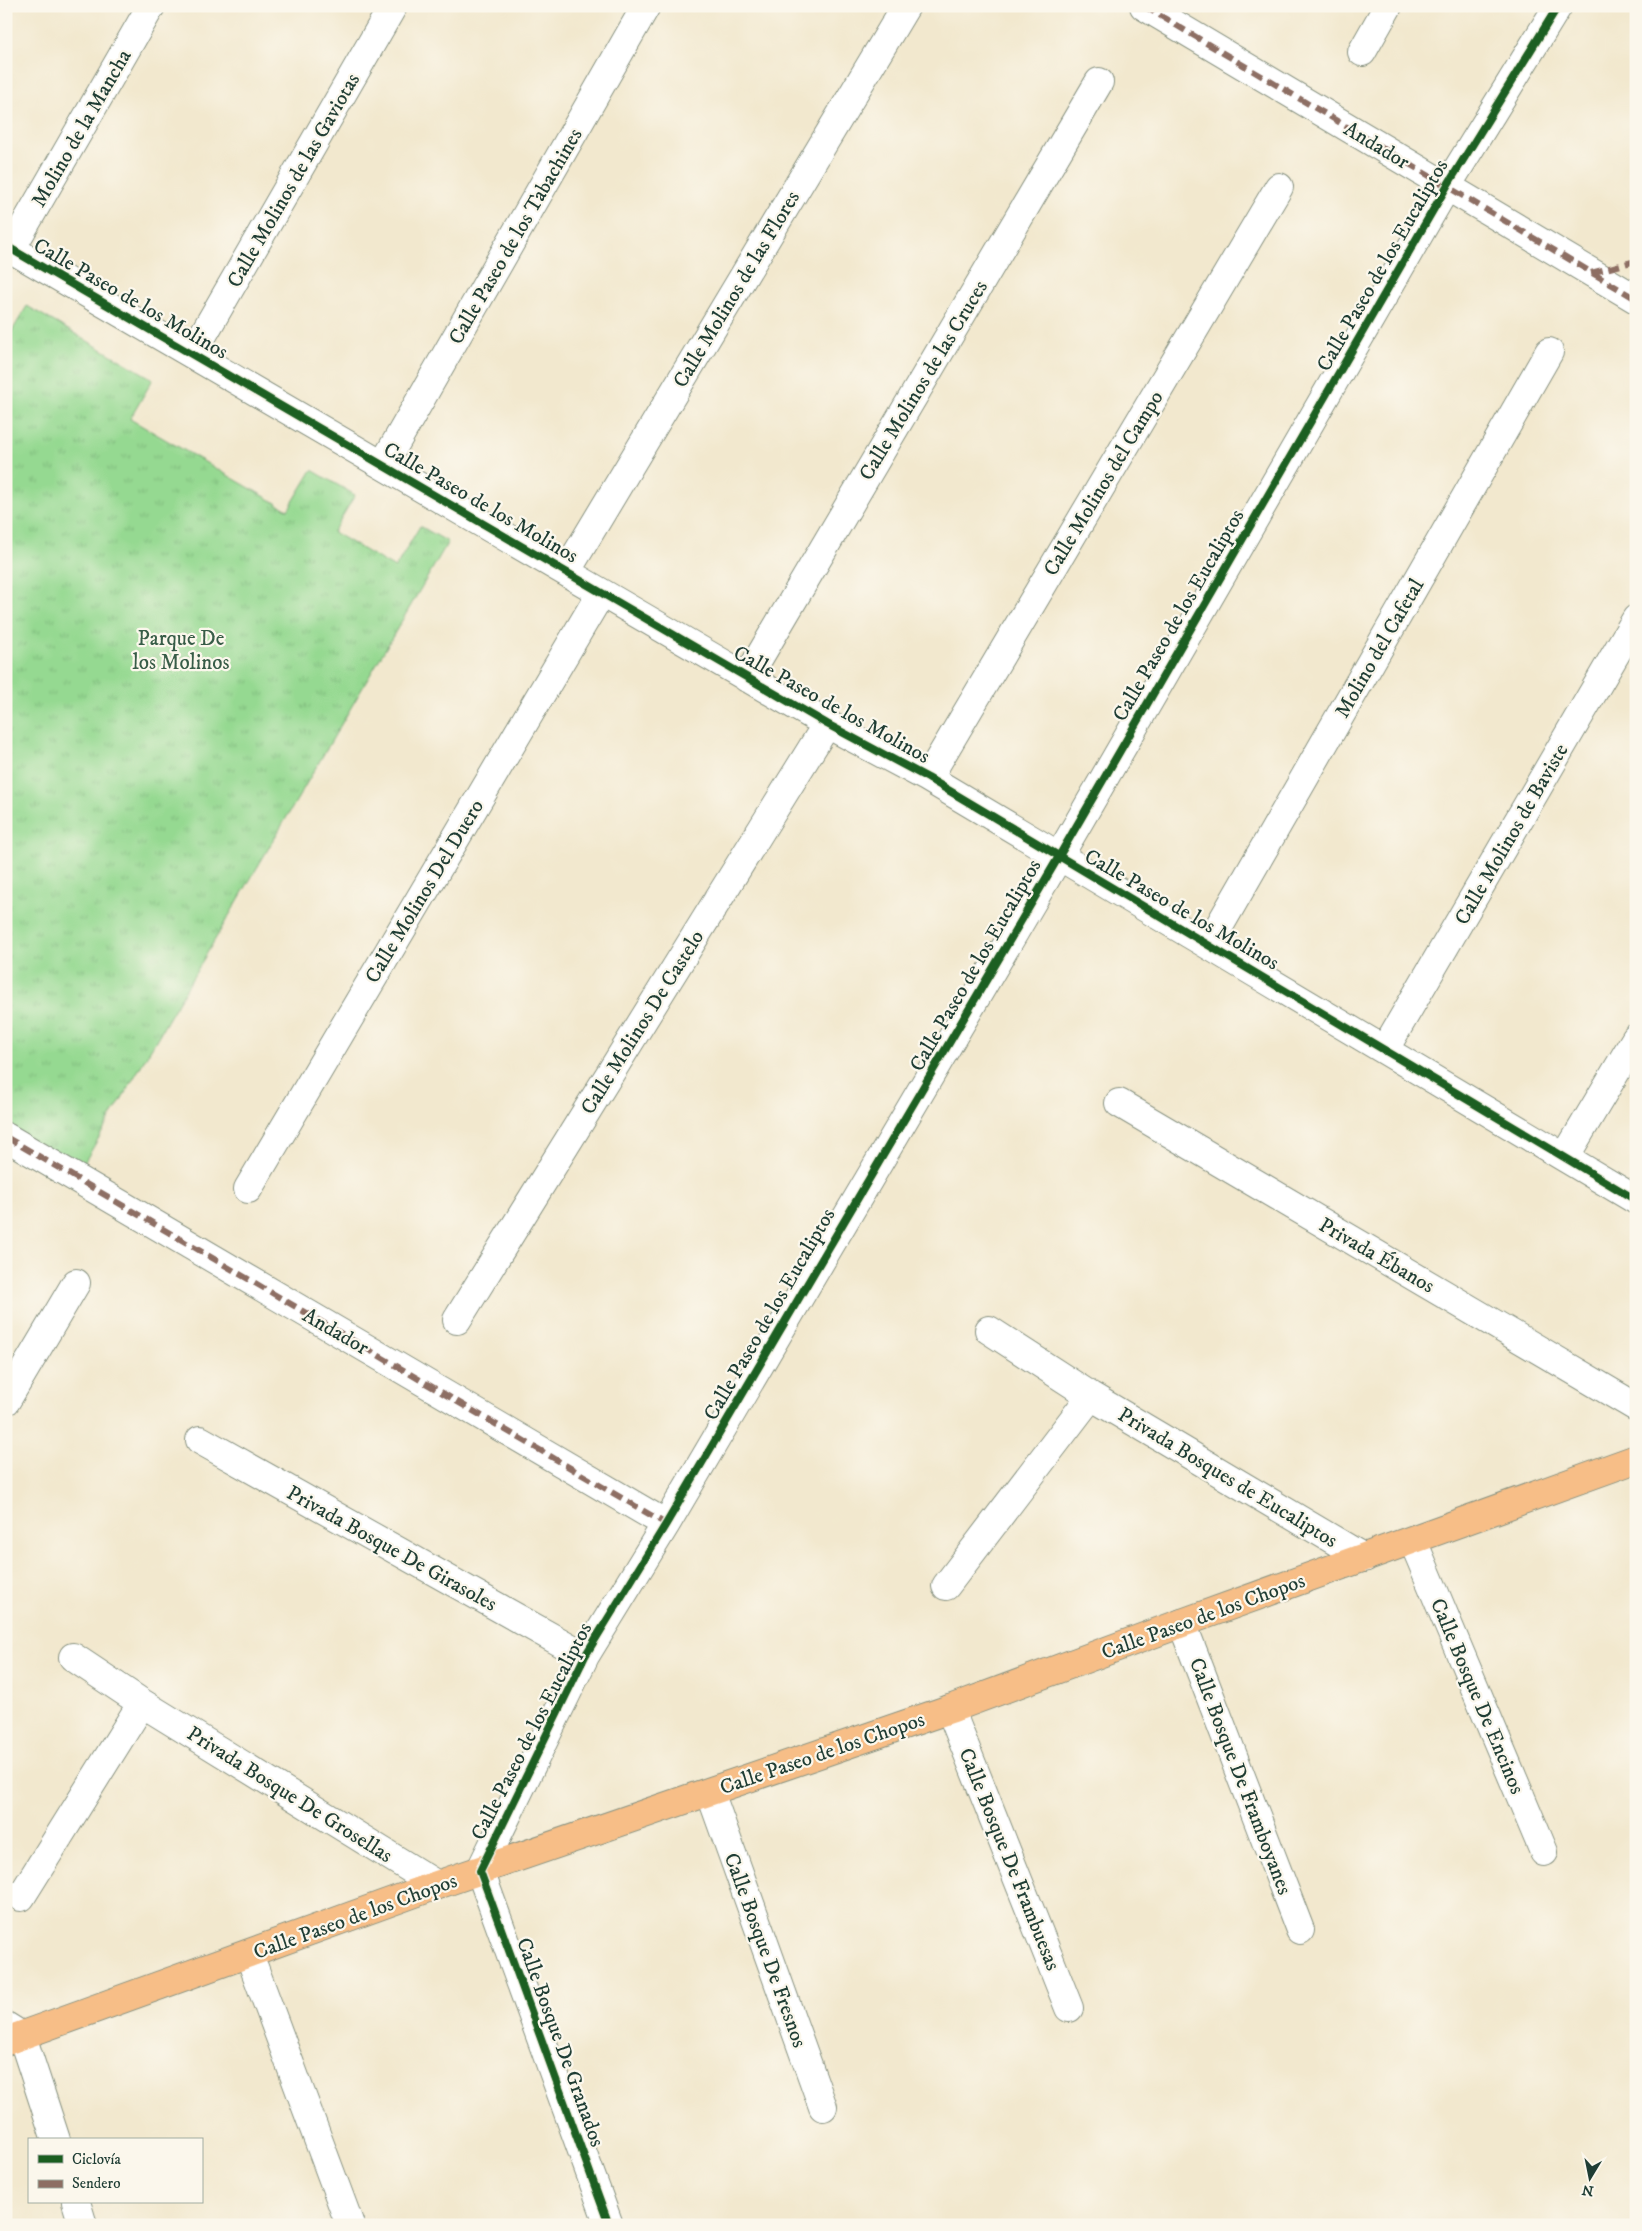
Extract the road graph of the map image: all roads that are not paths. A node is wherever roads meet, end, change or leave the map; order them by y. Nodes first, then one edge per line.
1 (151, 6) edge
2 (394, 6) edge
3 (646, 6) edge
4 (906, 6) edge
5 (1144, 6) edge
6 (1388, 6) edge
7 (1558, 6) edge
8 (1362, 52) dead end
9 (1100, 82) dead end
10 (1447, 186) junction
11 (1279, 187) dead end
12 (9, 248) edge
13 (1636, 299) edge
14 (1549, 352) dead end
15 (192, 354) junction
16 (383, 466) junction
17 (566, 572) junction
18 (601, 593) junction
19 (1636, 619) edge
20 (747, 678) junction
21 (827, 724) junction
22 (928, 778) junction
23 (1058, 858) junction
24 (1209, 944) junction
25 (1636, 1038) edge
26 (1385, 1049) junction
27 (1118, 1103) dead end
28 (6, 1138) edge
29 (1565, 1157) junction
30 (248, 1189) dead end
31 (1636, 1200) edge
32 (76, 1283) dead end
33 (457, 1320) dead end
34 (989, 1330) dead end
35 (1091, 1396) junction
36 (6, 1400) edge
37 (1636, 1407) edge
38 (200, 1440) dead end
39 (1636, 1459) edge
40 (666, 1524) junction
41 (1413, 1541) junction
42 (1364, 1558) junction
43 (946, 1586) dead end
44 (1182, 1623) junction
45 (585, 1656) junction
46 (73, 1657) dead end
47 (142, 1703) junction
48 (950, 1709) junction
49 (710, 1792) junction
50 (1544, 1852) dead end
51 (480, 1871) junction
52 (437, 1885) junction
53 (21, 1898) dead end
54 (1300, 1930) dead end
55 (250, 1954) junction
56 (1069, 2008) dead end
57 (11, 2034) edge
58 (823, 2107) dead end
59 (55, 2138) edge
60 (77, 2204) edge
61 (83, 2225) edge
62 (350, 2225) edge
63 (609, 2225) edge

1 - 12 street, Molino de la Mancha
2 - 15 street, Calle Molinos de las Gaviotas
3 - 16 street, Calle Paseo de los Tabachines
4 - 17 street, Calle Molinos de las Flores
5 - 10 street, Andador
6 - 8 street
7 - 10 street, Calle Paseo de los Eucaliptos
9 - 20 street, Calle Molinos de las Cruces
10 - 13 street, Andador
10 - 23 street, Calle Paseo de los Eucaliptos
11 - 22 street, Calle Molinos del Campo
12 - 15 street, Calle Paseo de los Molinos
14 - 24 street, Molino del Cafetal
15 - 16 street, Calle Paseo de los Molinos
16 - 17 street, Calle Paseo de los Molinos
17 - 18 street, Calle Paseo de los Molinos
18 - 20 street, Calle Paseo de los Molinos
18 - 30 street, Calle Molinos Del Duero
19 - 26 street, Calle Molinos de Baviste
20 - 21 street, Calle Paseo de los Molinos
21 - 22 street, Calle Paseo de los Molinos
21 - 33 street, Calle Molinos De Castelo
22 - 23 street, Calle Paseo de los Molinos
23 - 24 street, Calle Paseo de los Molinos
23 - 40 street, Calle Paseo de los Eucaliptos
24 - 26 street, Calle Paseo de los Molinos
25 - 29 street
26 - 29 street, Calle Paseo de los Molinos
27 - 37 street, Privada Ébanos
28 - 40 street, Andador
29 - 31 street, Calle Paseo de los Molinos
32 - 36 street
34 - 35 street, Privada Bosques de Eucaliptos
35 - 42 street, Privada Bosques de Eucaliptos
35 - 43 street
38 - 45 street, Privada Bosque De Girasoles
39 - 41 main road, Calle Paseo de los Chopos
40 - 45 street, Calle Paseo de los Eucaliptos
41 - 42 main road, Calle Paseo de los Chopos
41 - 50 street, Calle Bosque De Encinos
42 - 44 main road, Calle Paseo de los Chopos
44 - 48 main road, Calle Paseo de los Chopos
44 - 54 street, Calle Bosque De Framboyanes
45 - 51 street, Calle Paseo de los Eucaliptos
46 - 47 street, Privada Bosque De Grosellas
47 - 52 street, Privada Bosque De Grosellas
47 - 53 street
48 - 49 main road, Calle Paseo de los Chopos
48 - 56 street, Calle Bosque De Frambuesas
49 - 51 main road, Calle Paseo de los Chopos
49 - 58 street, Calle Bosque De Fresnos
51 - 52 main road, Calle Paseo de los Chopos
51 - 63 street, Calle Bosque De Granados
52 - 55 main road, Calle Paseo de los Chopos
55 - 57 main road, Calle Paseo de los Chopos
55 - 62 street
57 - 59 street
60 - 61 street

